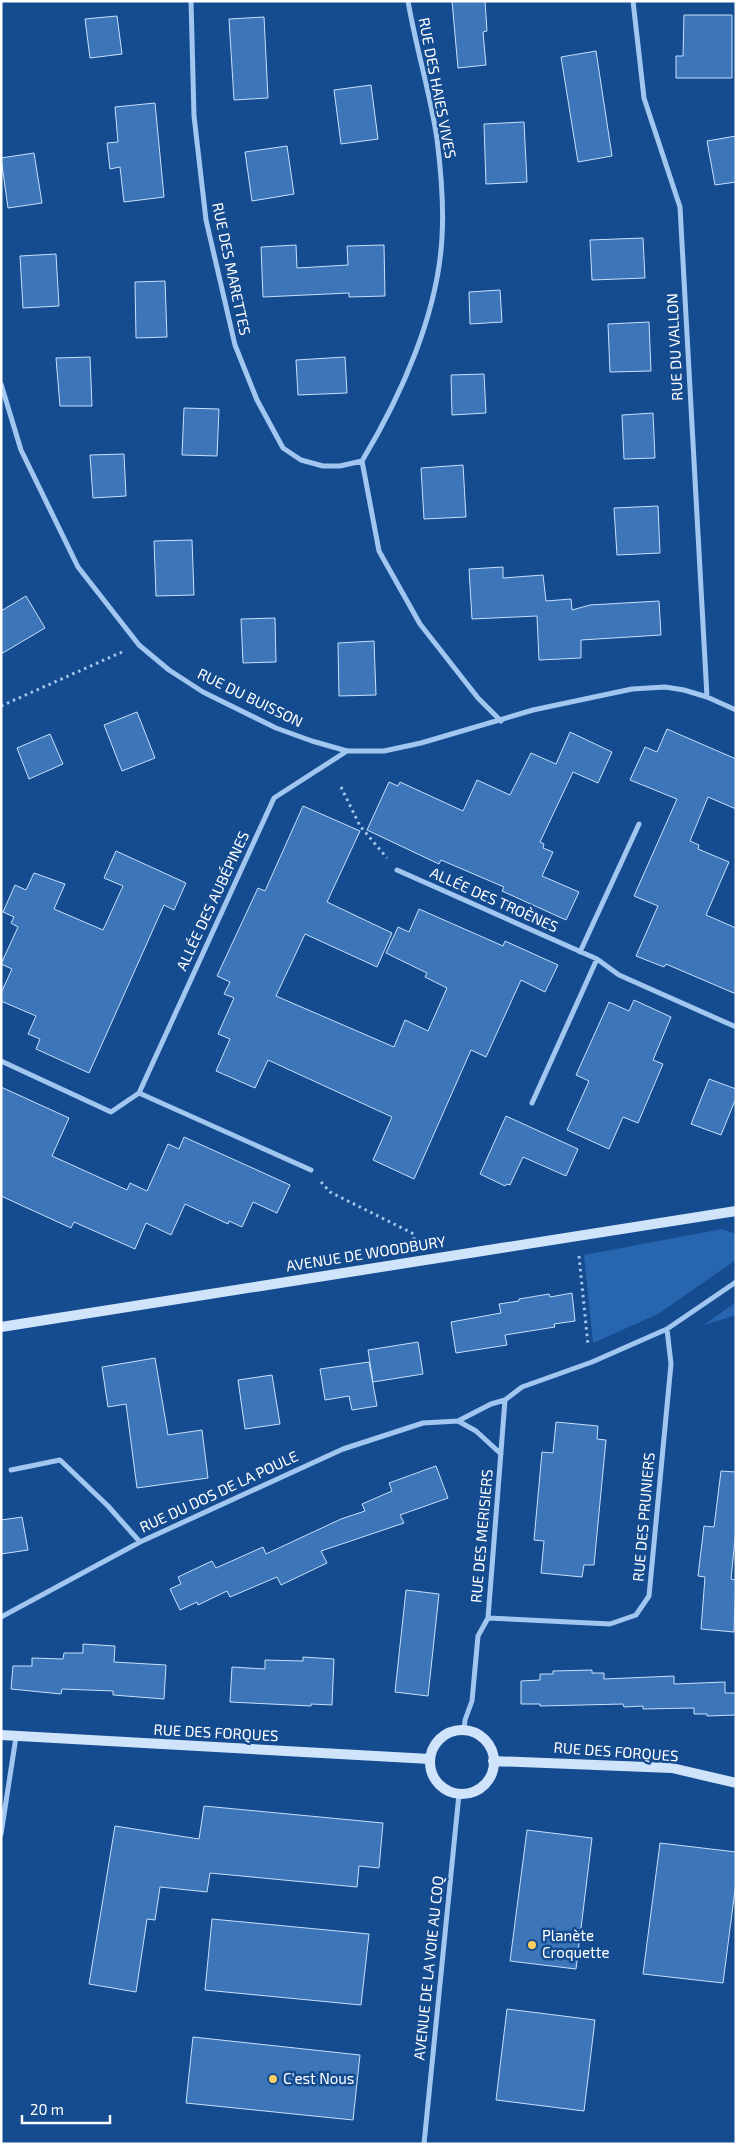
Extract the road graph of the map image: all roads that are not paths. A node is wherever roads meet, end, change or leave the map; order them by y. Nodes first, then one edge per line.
1 (191, 1) edge
2 (408, 1) edge
3 (633, 1) edge
4 (1, 384) edge
5 (362, 461) junction
6 (707, 697) junction
7 (736, 710) edge
8 (501, 721) junction
9 (347, 751) junction
10 (640, 824) dead end
11 (397, 870) road end
12 (580, 952) junction
13 (596, 960) junction
14 (736, 1027) edge
15 (1, 1061) edge
16 (139, 1093) junction
17 (532, 1103) dead end
18 (311, 1170) road end
19 (736, 1211) edge
20 (736, 1282) edge
21 (1, 1327) edge
22 (668, 1328) junction
23 (505, 1400) junction
24 (458, 1421) junction
25 (501, 1454) junction
26 (11, 1470) dead end
27 (140, 1542) junction
28 (1, 1617) edge
29 (488, 1618) junction
30 (464, 1731) junction
31 (1, 1735) edge
32 (16, 1737) junction
33 (430, 1759) junction
34 (493, 1761) junction
35 (736, 1783) edge
36 (459, 1794) junction
37 (1, 1834) edge
38 (424, 2144) edge

1 - 5 street, RUE DES MARETTES
2 - 5 street, RUE DES HAIES VIVES
3 - 6 street, RUE DU VALLON
4 - 9 street, RUE DU BUISSON
5 - 8 street
6 - 7 street, RUE DU BUISSON
6 - 8 street, RUE DU BUISSON
8 - 9 street, RUE DU BUISSON
9 - 16 street, ALLÉE DES AUBÉPINES
10 - 12 street
11 - 12 street, ALLÉE DES TROÈNES
12 - 13 street, ALLÉE DES TROÈNES
13 - 14 street, ALLÉE DES TROÈNES
13 - 17 street
15 - 16 street
16 - 18 street
19 - 21 street, AVENUE DE WOODBURY
20 - 22 street, RUE DU DOS DE LA POULE
22 - 23 street, RUE DU DOS DE LA POULE
22 - 29 street, RUE DES PRUNIERS
23 - 24 street, RUE DU DOS DE LA POULE
23 - 25 street, RUE DES MERISIERS
24 - 25 street
24 - 27 street, RUE DU DOS DE LA POULE
25 - 29 street, RUE DES MERISIERS
26 - 27 street
27 - 28 street, RUE DU DOS DE LA POULE
29 - 30 street, RUE DES MERISIERS
30 - 33 street
30 - 34 street
31 - 32 street, RUE DES FORQUES
32 - 33 street, RUE DES FORQUES
32 - 37 street
33 - 36 street
34 - 35 street, RUE DES FORQUES
34 - 36 street
36 - 38 street, AVENUE DE LA VOIE AU COQ

